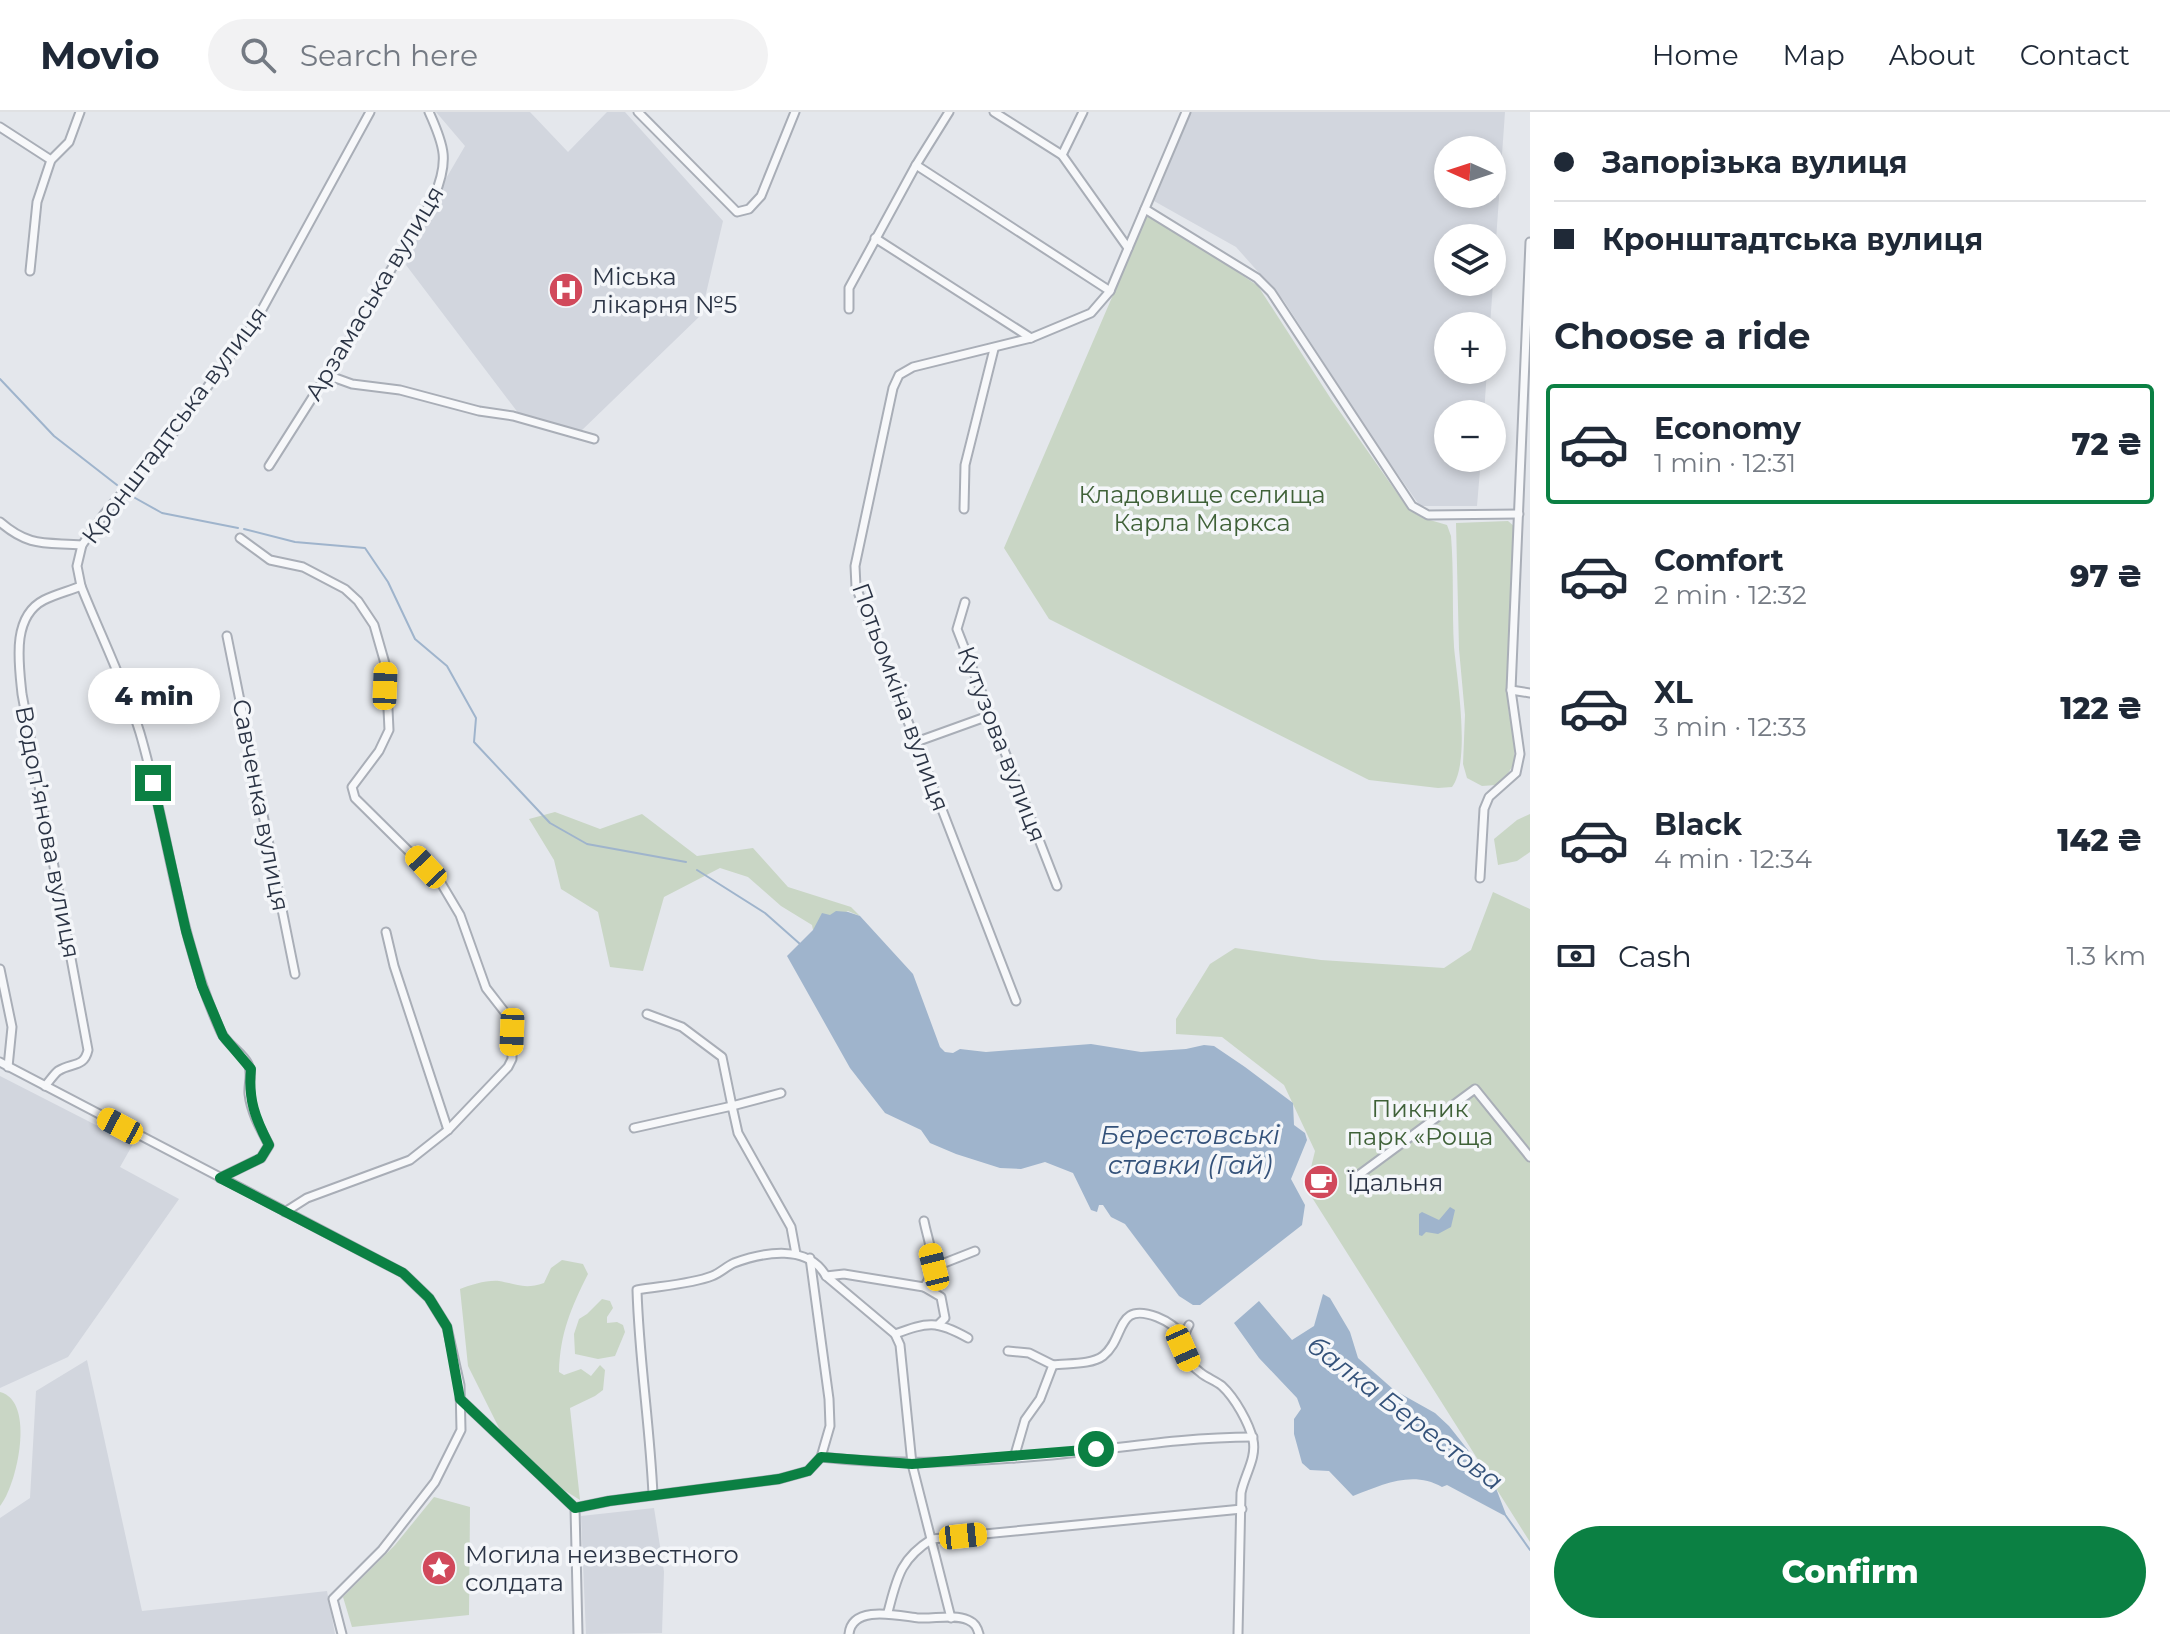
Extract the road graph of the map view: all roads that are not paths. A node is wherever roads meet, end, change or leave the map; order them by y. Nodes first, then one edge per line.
1 (80, 112) edge
2 (370, 112) edge
3 (429, 112) edge
4 (638, 112) edge
5 (795, 112) edge
6 (949, 112) edge
7 (994, 112) edge
8 (1083, 112) edge
9 (1186, 112) edge
10 (0, 127) edge
11 (1062, 155) junction
12 (51, 160) junction
13 (916, 165) junction
14 (1145, 209) junction
15 (875, 238) junction
16 (1530, 242) edge
17 (1128, 248) junction
18 (30, 271) dead end
19 (1110, 291) junction
20 (849, 309) dead end
21 (1031, 338) junction
22 (994, 349) junction
23 (327, 375) junction
24 (1527, 418) edge
25 (594, 439) dead end
26 (269, 466) dead end
27 (964, 509) dead end
28 (1519, 514) junction
29 (0, 522) edge
30 (240, 538) dead end
31 (82, 545) junction
32 (81, 586) junction
33 (965, 602) dead end
34 (227, 636) dead end
35 (1511, 690) junction
36 (1530, 693) edge
37 (991, 715) junction
38 (916, 742) junction
39 (1480, 878) dead end
40 (1057, 886) dead end
41 (386, 932) dead end
42 (0, 969) edge
43 (295, 974) dead end
44 (1016, 1001) dead end
45 (647, 1014) dead end
46 (0, 1062) edge
47 (8, 1067) junction
48 (45, 1086) junction
49 (781, 1093) dead end
50 (732, 1106) junction
51 (634, 1128) dead end
52 (448, 1130) junction
53 (1530, 1157) edge
54 (1356, 1177) dead end
55 (220, 1178) junction
56 (285, 1212) junction
57 (924, 1221) dead end
58 (975, 1251) dead end
59 (796, 1254) junction
60 (810, 1258) junction
61 (934, 1267) junction
62 (826, 1276) junction
63 (924, 1287) junction
64 (938, 1325) junction
65 (1189, 1325) dead end
66 (895, 1334) junction
67 (1183, 1336) junction
68 (968, 1338) dead end
69 (1008, 1351) dead end
70 (1053, 1365) junction
71 (460, 1399) junction
72 (1253, 1437) junction
73 (821, 1457) junction
74 (1014, 1458) junction
75 (912, 1464) junction
76 (653, 1495) junction
77 (575, 1508) junction
78 (1242, 1509) junction
79 (932, 1539) junction
80 (888, 1612) junction
81 (951, 1618) junction
82 (342, 1634) edge
83 (578, 1634) edge
84 (849, 1634) edge
85 (979, 1634) edge
86 (1238, 1634) edge

1 - 12 street
2 - 31 street, Кронштадтська вулиця
3 - 23 street, Арзамаська вулиця
4 - 5 street
6 - 13 street
7 - 11 street
8 - 11 street
9 - 14 street, Потьомкіна вулиця
10 - 12 street
11 - 17 street
12 - 18 street
13 - 15 street
13 - 19 street
14 - 17 street, Потьомкіна вулиця
14 - 28 street
15 - 20 street
15 - 21 street
16 - 24 street
17 - 19 street, Потьомкіна вулиця
19 - 21 street, Потьомкіна вулиця
21 - 22 street, Потьомкіна вулиця
22 - 27 street
22 - 38 street, Потьомкіна вулиця
23 - 25 street
23 - 26 street, Арзамаська вулиця
24 - 28 street
28 - 35 street
29 - 31 street
30 - 52 street
31 - 32 street, Кронштадтська вулиця
32 - 48 street, Водоп’янова вулиця
32 - 55 street, Кронштадтська вулиця
33 - 37 street, Кутузова вулиця
34 - 43 street, Савченка вулиця
35 - 36 street
35 - 39 street
37 - 38 street
37 - 40 street, Кутузова вулиця
38 - 44 street, Потьомкіна вулиця
41 - 52 street
42 - 47 street
45 - 50 street
46 - 47 street
47 - 48 street
48 - 55 street
49 - 50 street
50 - 51 street
50 - 59 street
52 - 56 street
53 - 54 street
55 - 56 street
56 - 71 street
57 - 61 street
58 - 61 street
59 - 60 street
59 - 76 street
60 - 62 street
60 - 73 street
61 - 63 street
62 - 63 street
62 - 66 street
63 - 64 street
64 - 66 street
64 - 68 street
65 - 67 street
66 - 75 street
67 - 70 street
67 - 72 street
69 - 70 street
70 - 74 street
71 - 77 street
71 - 82 street
72 - 74 street
72 - 78 street
73 - 75 street
73 - 76 street
74 - 75 street
75 - 79 street
76 - 77 street
77 - 83 street
78 - 79 street
78 - 86 street
79 - 80 street
79 - 81 street
80 - 81 street
80 - 84 street
81 - 85 street

